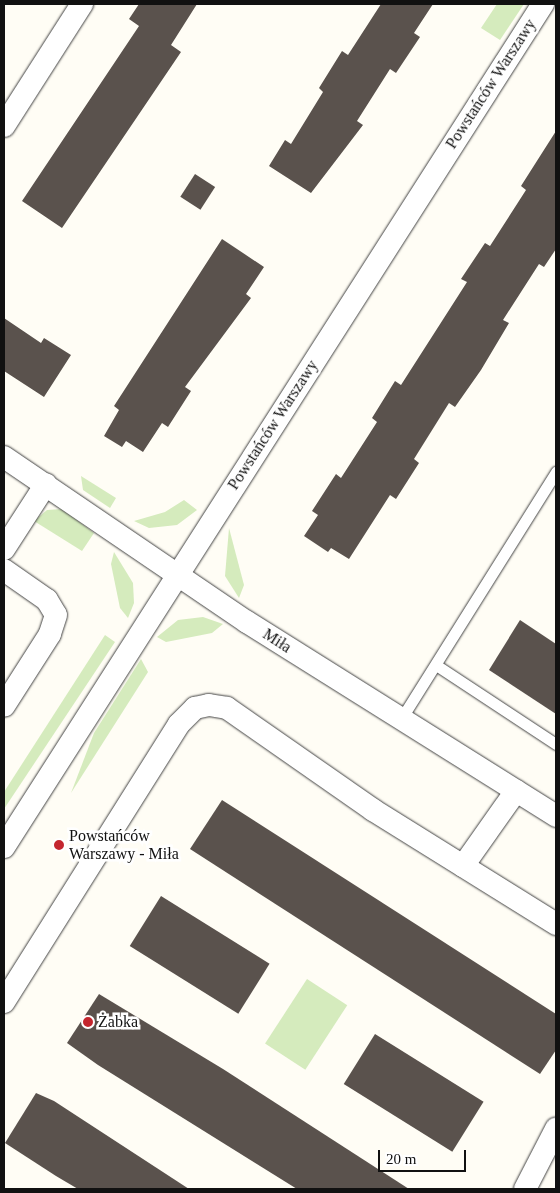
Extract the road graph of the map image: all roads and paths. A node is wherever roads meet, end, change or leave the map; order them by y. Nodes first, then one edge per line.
1 (82, 4) edge
2 (544, 4) edge
3 (4, 126) edge
4 (4, 458) edge
5 (556, 472) edge
6 (46, 484) junction
7 (4, 549) edge
8 (4, 570) edge
9 (178, 573) junction
10 (436, 665) junction
11 (4, 706) edge
12 (401, 719) junction
13 (556, 744) edge
14 (516, 791) junction
15 (556, 816) edge
16 (4, 847) edge
17 (463, 866) junction
18 (556, 924) edge
19 (4, 1002) edge
20 (556, 1129) edge
21 (525, 1189) edge

1 - 3 street
2 - 9 street, Powstańców Warszawy
4 - 6 street, Miła
5 - 10 lane
6 - 7 street
6 - 9 street, Miła
8 - 11 street
9 - 12 street, Miła
9 - 16 street, Powstańców Warszawy
10 - 12 lane
10 - 13 lane
12 - 14 street, Miła
14 - 15 street, Miła
14 - 17 street
17 - 18 street
17 - 19 street
20 - 21 street

